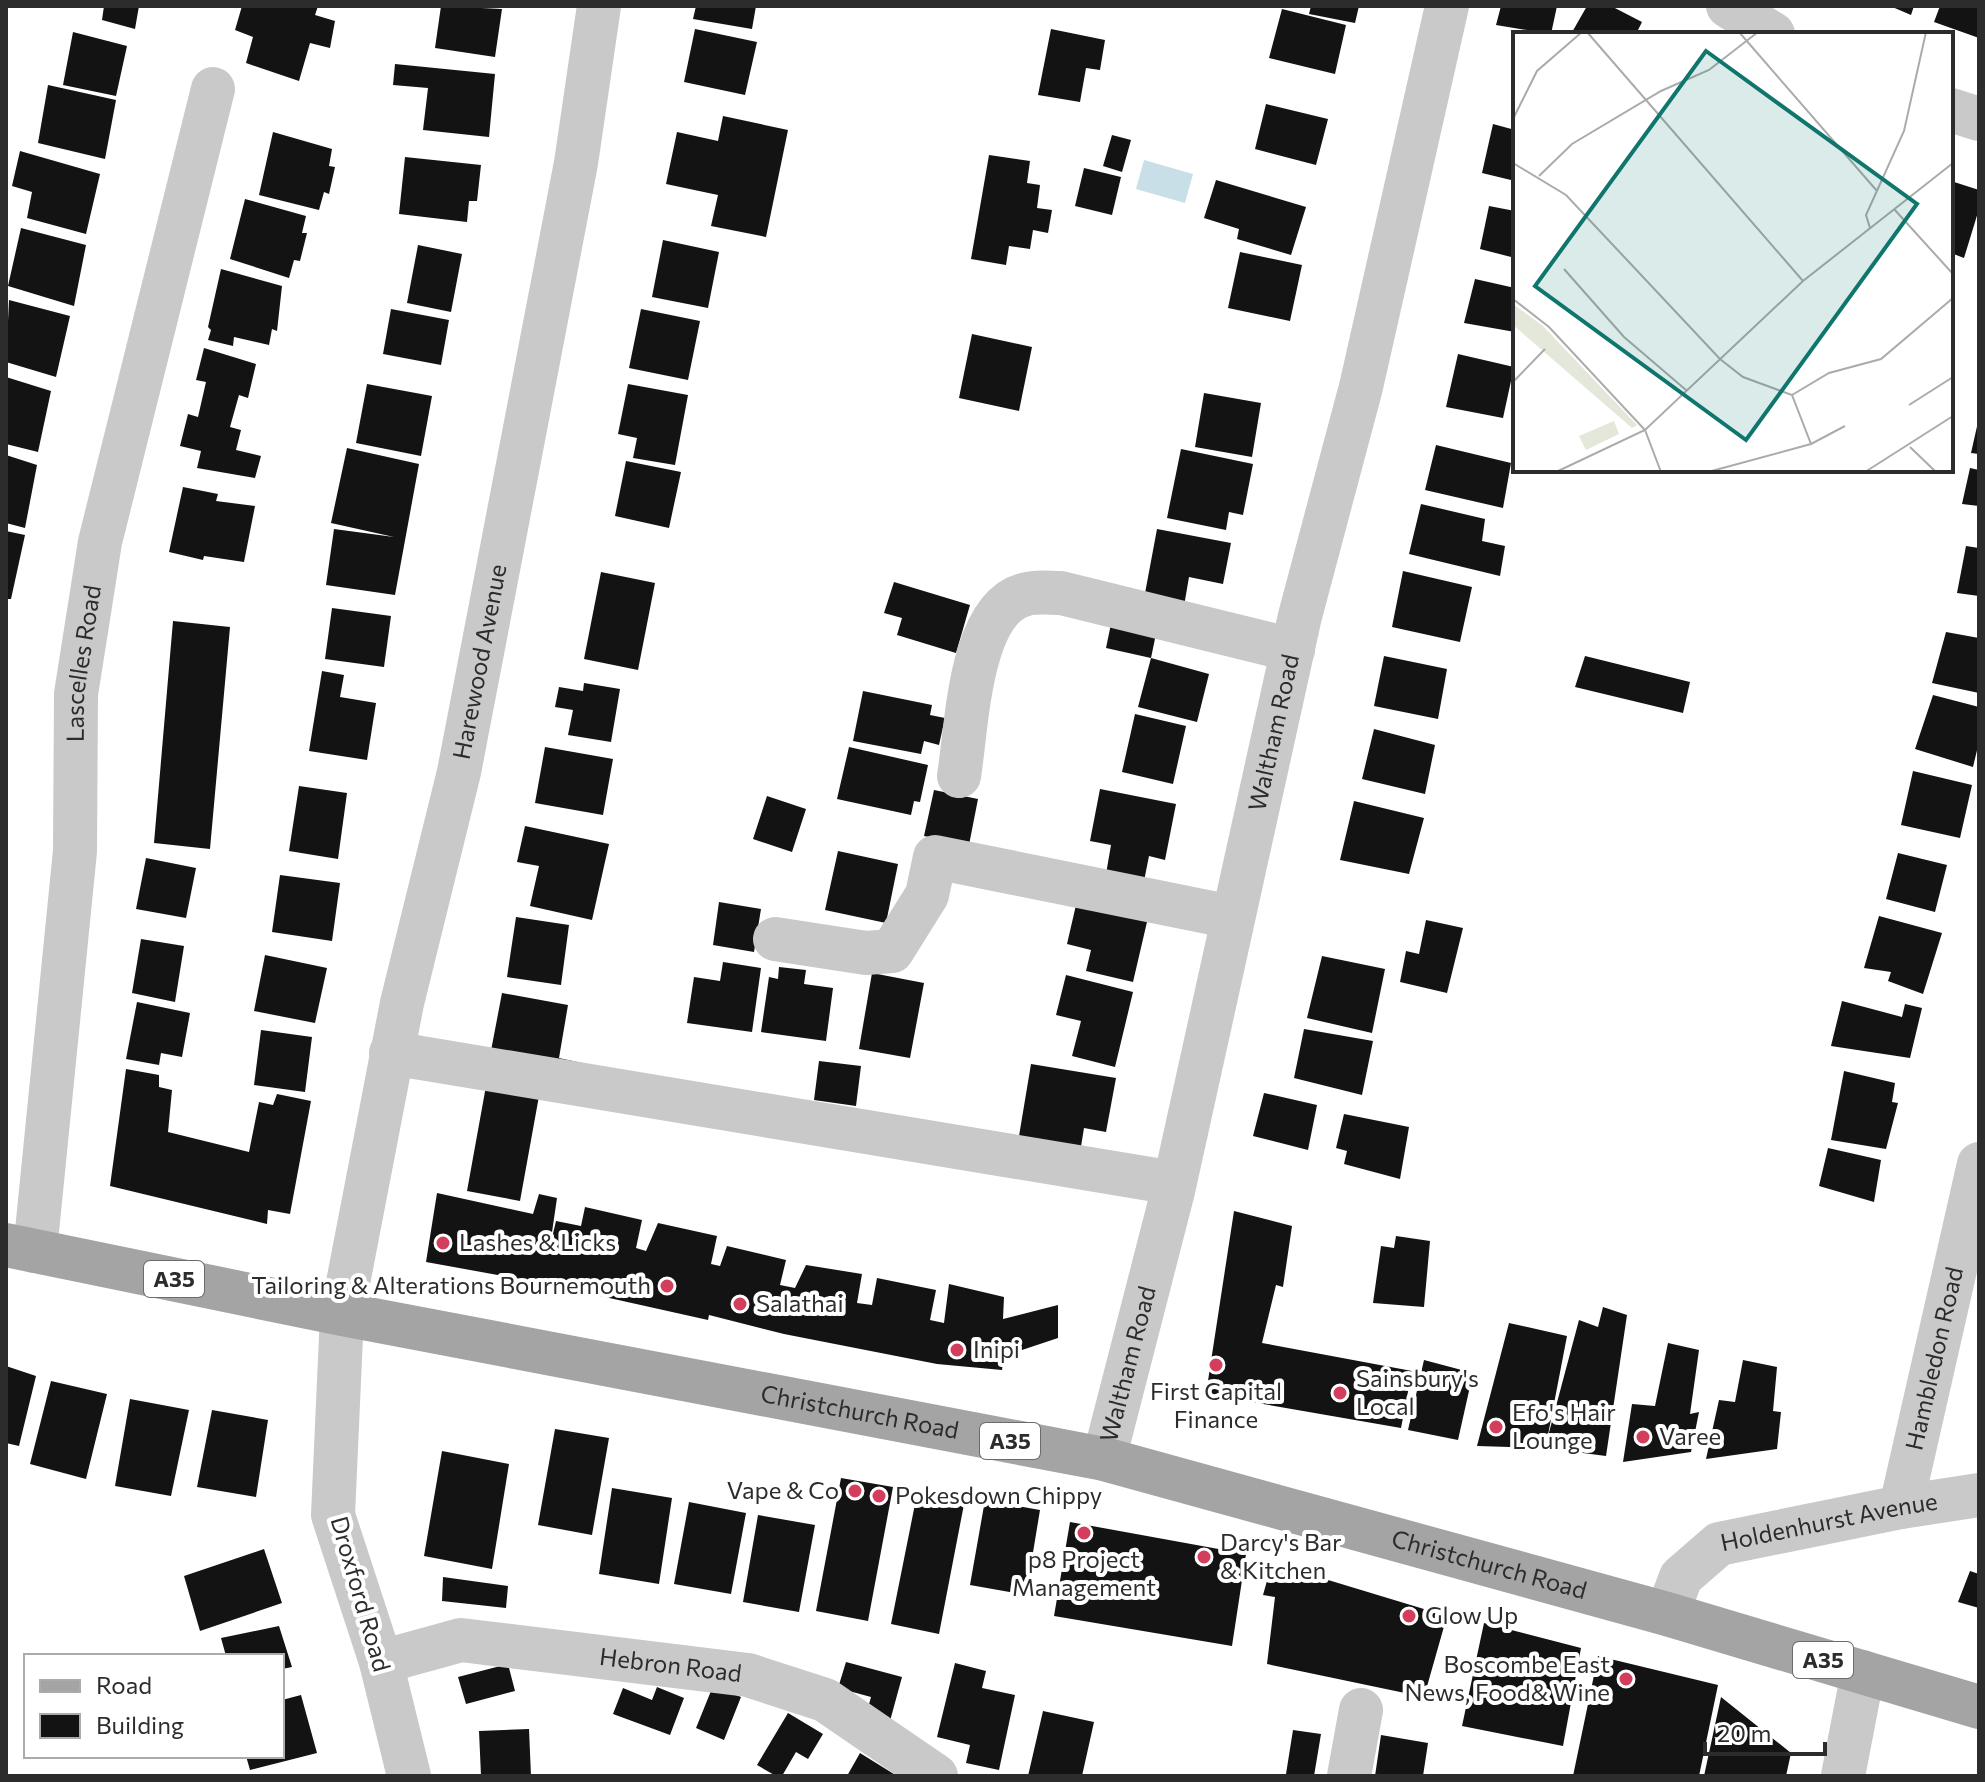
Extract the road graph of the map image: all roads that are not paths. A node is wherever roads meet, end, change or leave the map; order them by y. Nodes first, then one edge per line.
1 (599, 6) edge
2 (1447, 6) edge
3 (1728, 6) edge
4 (1770, 32) edge
5 (213, 89) dead end
6 (1953, 111) edge
7 (1979, 119) edge
8 (1293, 650) junction
9 (959, 776) dead end
10 (1232, 917) junction
11 (775, 939) dead end
12 (391, 1053) junction
13 (1979, 1164) edge
14 (1174, 1183) junction
15 (21, 1248) edge
16 (342, 1314) junction
17 (1104, 1459) junction
18 (1979, 1495) edge
19 (1901, 1507) junction
20 (1667, 1614) junction
21 (381, 1662) junction
22 (1863, 1672) junction
23 (1979, 1707) edge
24 (1361, 1710) dead end
25 (409, 1776) edge
26 (936, 1776) edge
27 (1349, 1776) edge
28 (1843, 1776) edge

1 - 12 street, Harewood Avenue
2 - 8 street, Waltham Road
3 - 4 street
5 - 15 street, Lascelles Road
6 - 7 street
8 - 9 street
8 - 10 street, Waltham Road
10 - 11 street
10 - 14 street, Waltham Road
12 - 14 street
12 - 16 street, Harewood Avenue
13 - 19 street, Hambledon Road
14 - 17 street, Waltham Road
15 - 16 main road, Christchurch Road / A35
16 - 17 main road, Christchurch Road / A35
16 - 21 street, Droxford Road
17 - 20 main road, Christchurch Road / A35
18 - 19 street, Holdenhurst Avenue
19 - 20 street, Holdenhurst Avenue
20 - 22 main road, Christchurch Road / A35
21 - 25 street, Droxford Road
21 - 26 street, Hebron Road
22 - 23 main road, Christchurch Road / A35
22 - 28 street
24 - 27 street

